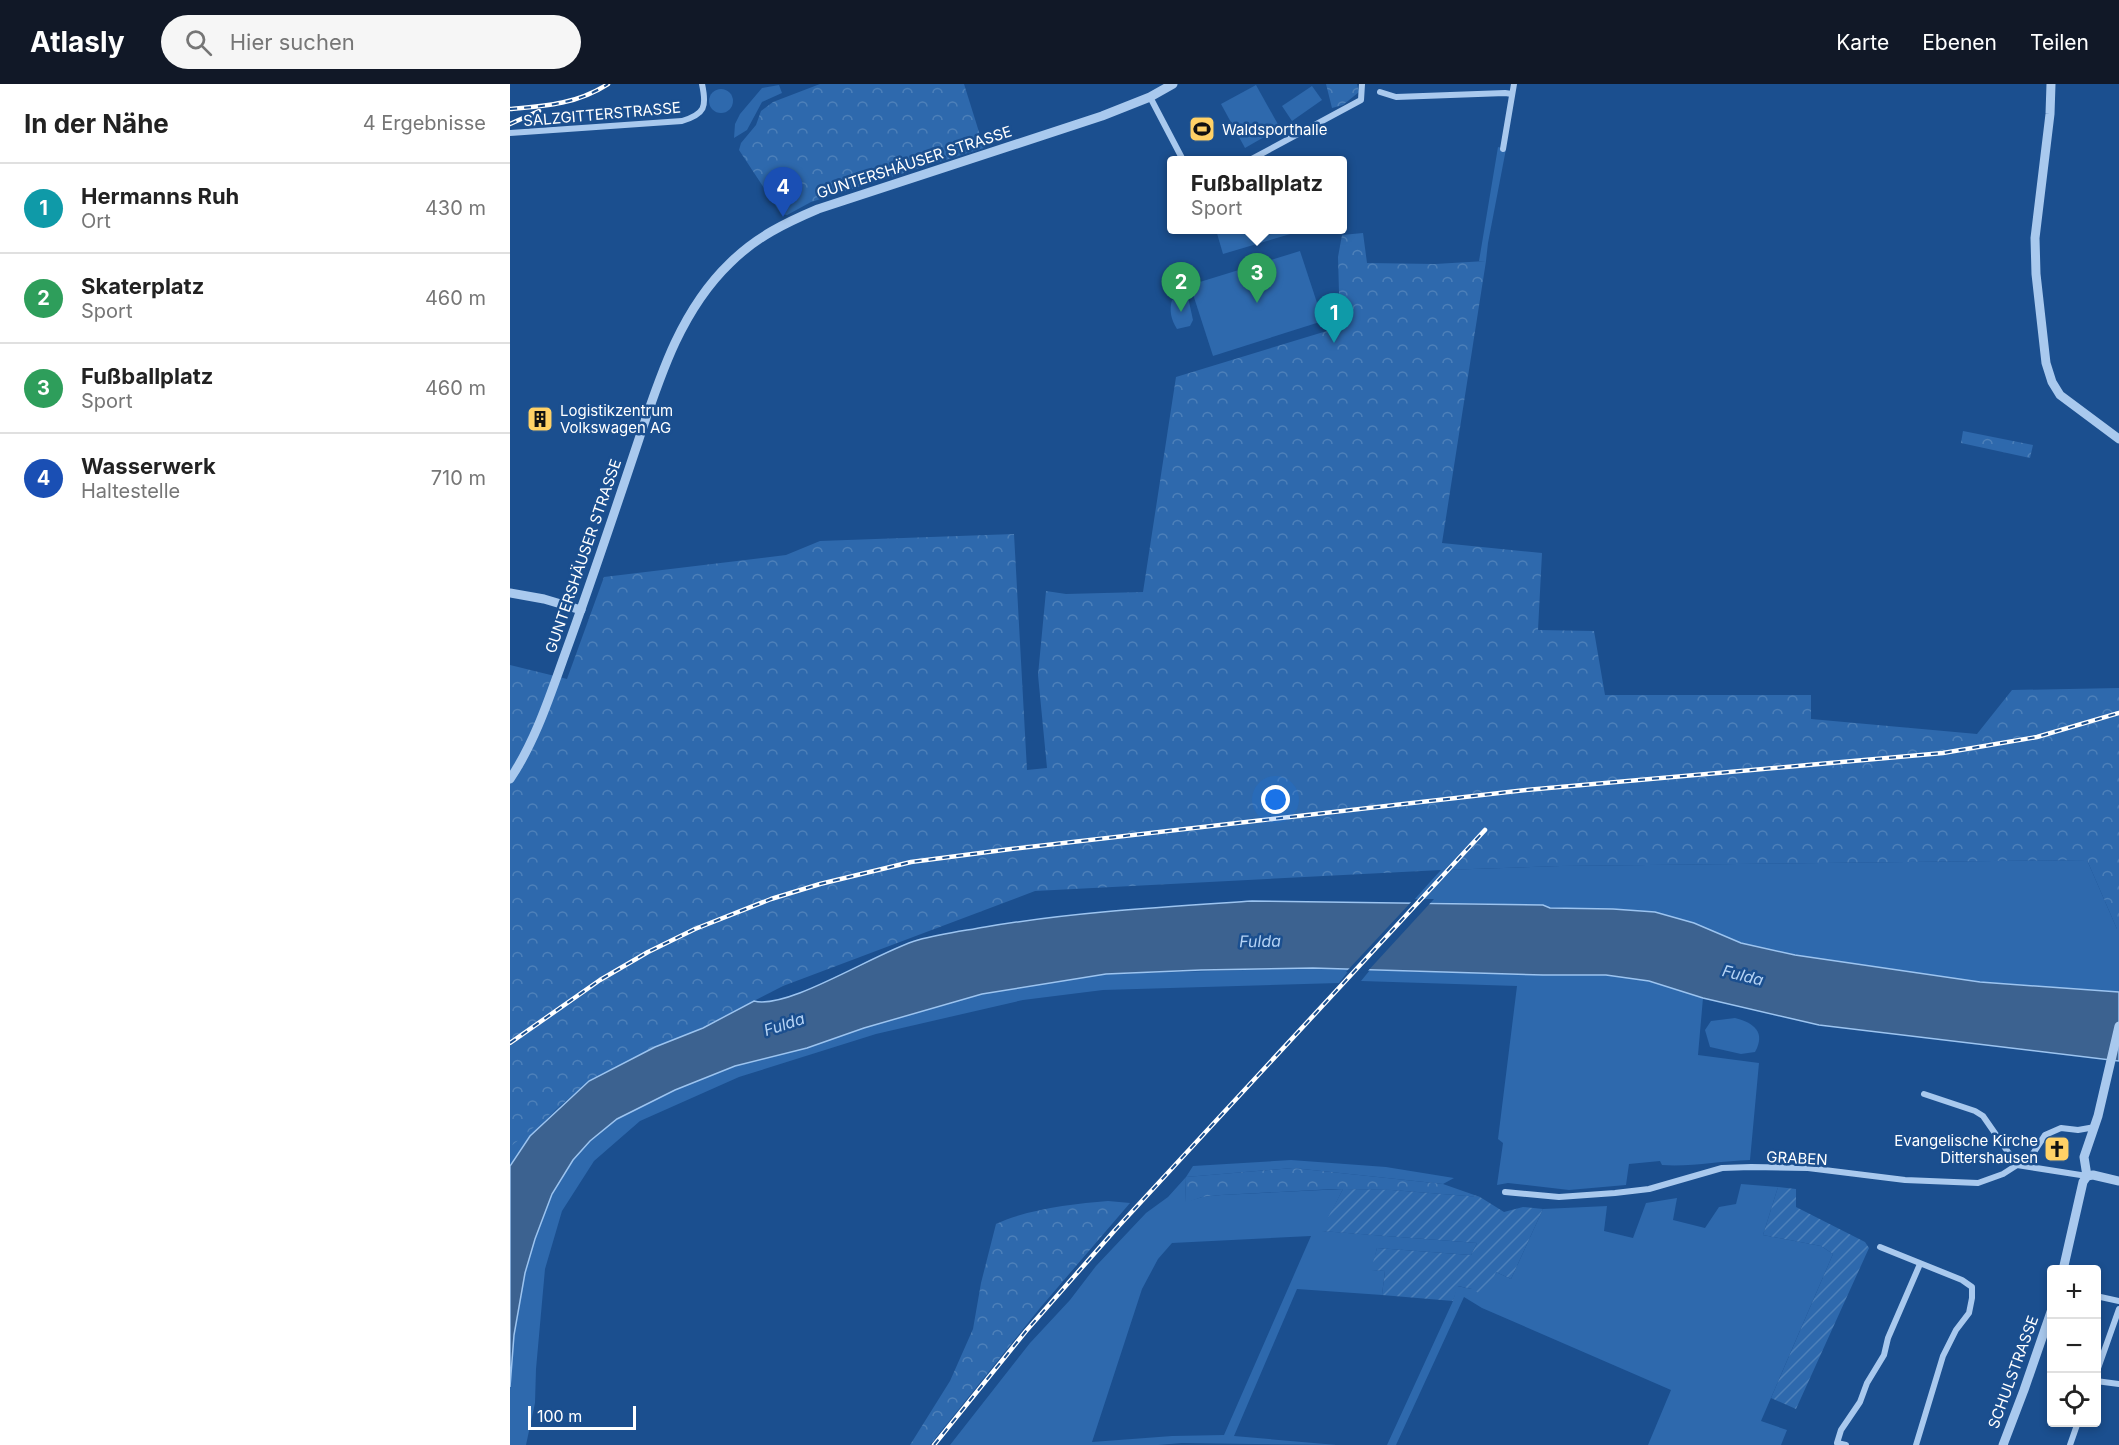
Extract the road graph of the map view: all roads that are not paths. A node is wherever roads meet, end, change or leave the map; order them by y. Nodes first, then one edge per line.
1 (702, 84) edge
2 (1173, 84) edge
3 (1362, 84) edge
4 (1514, 84) edge
5 (2051, 84) edge
6 (1380, 92) dead end
7 (1512, 94) junction
8 (1150, 97) junction
9 (510, 133) edge
10 (1503, 149) dead end
11 (1181, 156) edge
12 (1257, 156) edge
13 (2119, 439) edge
14 (510, 593) edge
15 (581, 610) junction
16 (510, 778) edge
17 (2119, 1026) edge
18 (1924, 1094) dead end
19 (2095, 1127) junction
20 (2017, 1164) junction
21 (2028, 1166) junction
22 (2087, 1176) junction
23 (2119, 1181) edge
24 (1505, 1192) dead end
25 (1880, 1247) dead end
26 (1920, 1264) junction
27 (2064, 1265) edge
28 (2101, 1297) edge
29 (2119, 1300) edge
30 (2119, 1308) edge
31 (2049, 1319) edge
32 (2097, 1373) edge
33 (2101, 1382) edge
34 (2119, 1384) edge
35 (2076, 1427) edge
36 (1846, 1445) edge
37 (1916, 1445) edge
38 (2003, 1445) edge
39 (2070, 1445) edge

1 - 9 street, SALZGITTERSTRASSE
2 - 8 street, GUNTERSHÄUSER STRASSE
3 - 12 street
4 - 7 street
5 - 13 street
6 - 7 street
7 - 10 street
8 - 11 street
8 - 15 street, GUNTERSHÄUSER STRASSE
14 - 15 street
15 - 16 street, GUNTERSHÄUSER STRASSE
17 - 19 street
18 - 20 street
19 - 21 street
19 - 22 street
20 - 21 street
20 - 24 street, GRABEN
21 - 22 street
22 - 23 street
22 - 27 street
25 - 26 street
26 - 36 street
26 - 37 street
28 - 29 street
30 - 32 street
31 - 38 street, SCHULSTRASSE
33 - 34 street
35 - 39 street

